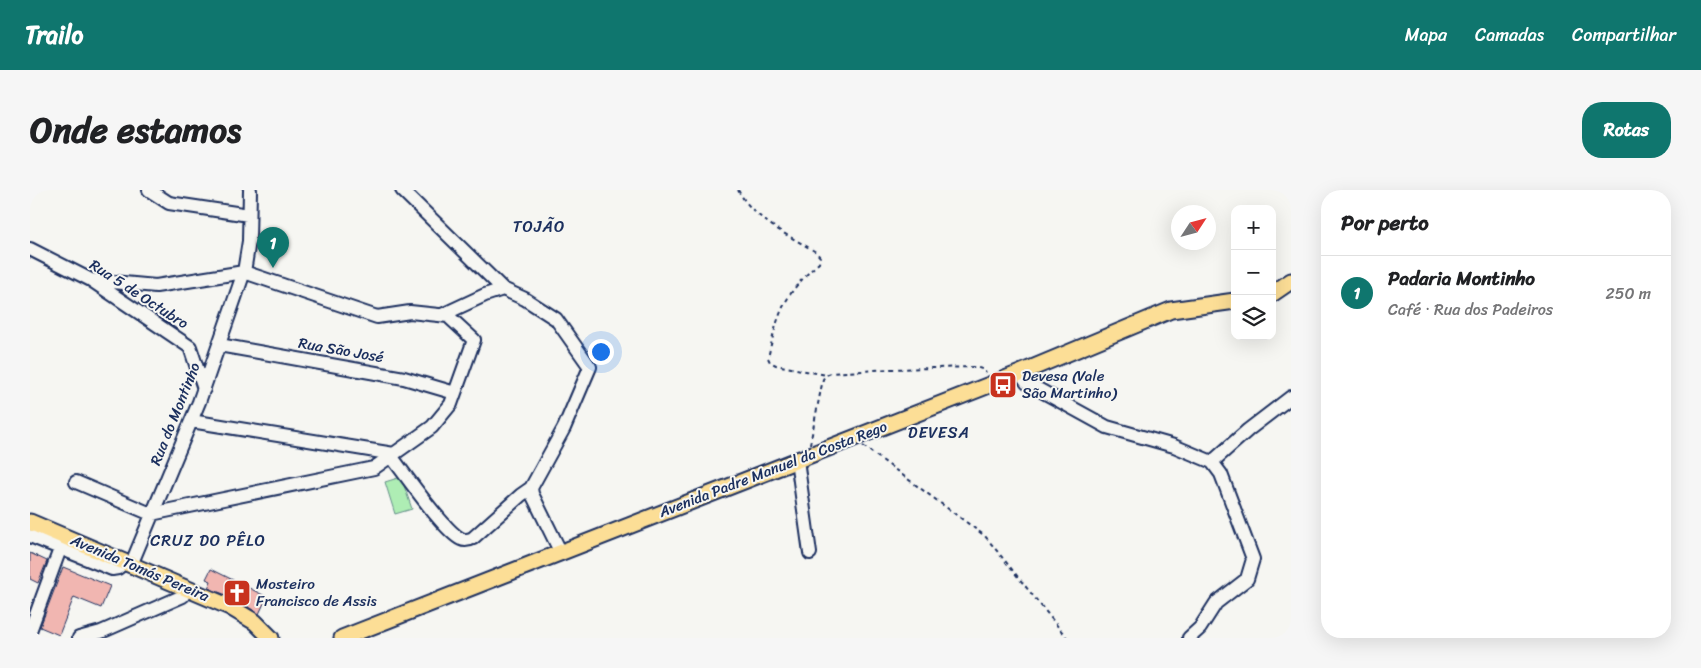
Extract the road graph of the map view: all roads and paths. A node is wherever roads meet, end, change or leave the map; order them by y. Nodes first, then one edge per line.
1 (149, 190) edge
2 (250, 190) edge
3 (402, 190) edge
4 (738, 190) edge
5 (250, 215) junction
6 (30, 249) edge
7 (244, 272) junction
8 (91, 280) junction
9 (1291, 280) edge
10 (502, 290) junction
11 (1276, 291) edge
12 (1231, 302) edge
13 (442, 315) junction
14 (219, 345) junction
15 (1020, 373) junction
16 (826, 375) junction
17 (990, 384) junction
18 (204, 389) junction
19 (455, 393) junction
20 (1291, 397) edge
21 (191, 421) junction
22 (852, 438) junction
23 (392, 455) junction
24 (802, 458) junction
25 (1212, 462) junction
26 (76, 482) dead end
27 (532, 488) junction
28 (151, 514) junction
29 (30, 522) edge
30 (30, 536) edge
31 (60, 549) junction
32 (561, 553) junction
33 (810, 553) dead end
34 (128, 564) junction
35 (186, 588) junction
36 (30, 631) edge
37 (270, 635) edge
38 (79, 638) edge
39 (342, 638) edge
40 (1067, 638) edge
41 (1189, 638) edge

1 - 5 street
2 - 5 street, Rua do Montinho
3 - 10 street
4 - 16 path
5 - 7 street, Rua do Montinho
6 - 8 street, Rua 5 de Octubro
7 - 8 street
7 - 13 street
7 - 14 street, Rua do Montinho
8 - 18 street, Rua 5 de Octubro
9 - 11 main road
10 - 13 street
10 - 27 street
12 - 15 main road, Avenida Padre Manuel da Costa Rego
13 - 19 street
14 - 18 street, Rua do Montinho
14 - 19 street, Rua São José
15 - 17 main road, Avenida Padre Manuel da Costa Rego
15 - 25 street
16 - 17 path
16 - 24 path
17 - 22 main road, Avenida Padre Manuel da Costa Rego
18 - 21 street, Rua do Montinho
19 - 23 street
20 - 25 street
21 - 23 street
21 - 28 street, Rua do Montinho
22 - 24 main road, Avenida Padre Manuel da Costa Rego
22 - 40 path
23 - 27 street
23 - 28 street
24 - 32 main road, Avenida Padre Manuel da Costa Rego
24 - 33 street
25 - 41 street
26 - 28 street
27 - 32 street
28 - 34 street, Rua do Montinho
29 - 34 main road, Avenida Tomás Pereira
30 - 31 street
31 - 34 street
31 - 36 street
32 - 39 main road, Avenida Padre Manuel da Costa Rego
34 - 35 main road, Avenida Tomás Pereira
35 - 37 main road, Avenida Tomás Pereira
35 - 38 street

